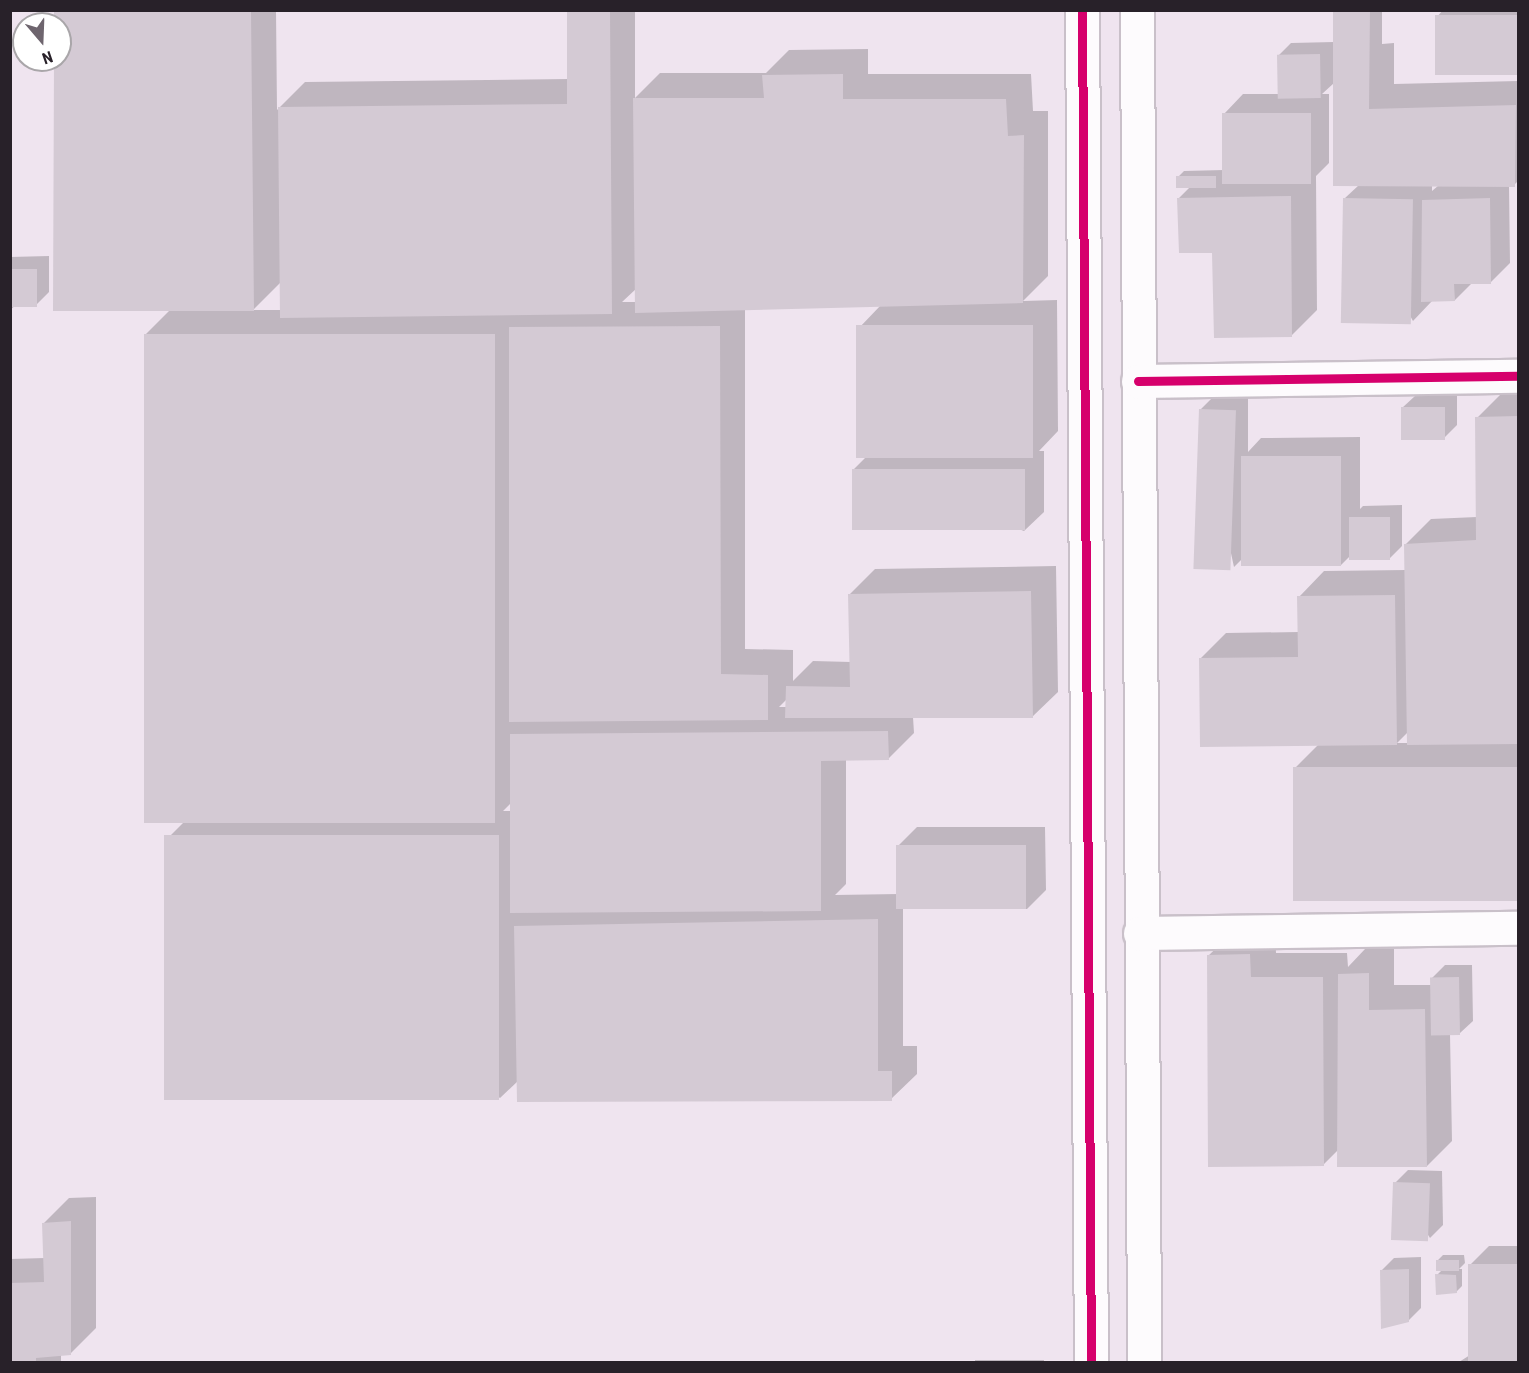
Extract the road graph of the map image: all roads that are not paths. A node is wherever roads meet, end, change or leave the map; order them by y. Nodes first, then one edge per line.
1 (1082, 10) edge
2 (1137, 10) edge
3 (1518, 375) edge
4 (1138, 381) junction
5 (1518, 928) edge
6 (1140, 933) junction
7 (1091, 1362) edge
8 (1144, 1362) edge

1 - 7 street
2 - 4 street
3 - 4 street
4 - 6 street
5 - 6 street
6 - 8 street

